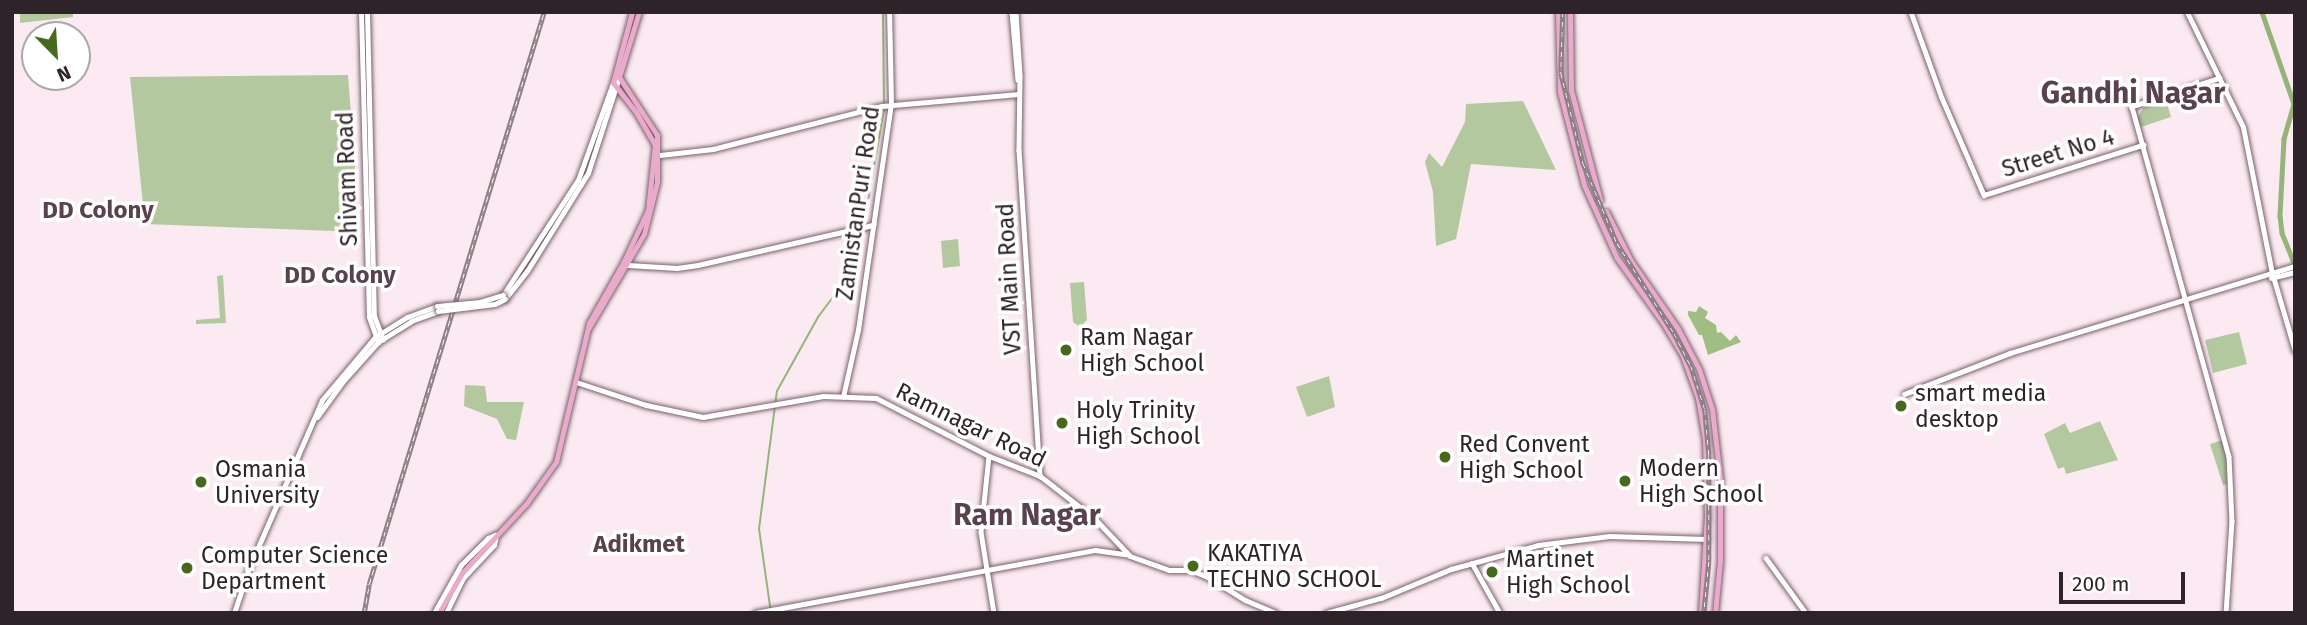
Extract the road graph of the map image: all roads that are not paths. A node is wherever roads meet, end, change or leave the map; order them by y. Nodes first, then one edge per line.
1 (361, 12) edge
2 (367, 12) edge
3 (632, 12) edge
4 (639, 12) edge
5 (889, 12) edge
6 (1014, 12) edge
7 (1558, 12) edge
8 (1570, 12) edge
9 (1911, 12) edge
10 (2187, 12) edge
11 (617, 76) junction
12 (2220, 78) junction
13 (615, 84) junction
14 (622, 93) junction
15 (1018, 94) junction
16 (613, 95) junction
17 (890, 105) junction
18 (2143, 145) junction
19 (660, 155) junction
20 (1597, 191) junction
21 (1587, 195) junction
22 (1600, 200) dead end
23 (1605, 211) dead end
24 (871, 226) junction
25 (628, 265) junction
26 (2295, 266) edge
27 (2295, 272) edge
28 (2273, 275) junction
29 (504, 297) junction
30 (2186, 299) junction
31 (373, 316) junction
32 (416, 316) junction
33 (1670, 317) junction
34 (1662, 321) junction
35 (393, 325) junction
36 (588, 329) junction
37 (379, 338) junction
38 (2295, 351) edge
39 (576, 382) junction
40 (1904, 394) dead end
41 (843, 397) junction
42 (989, 456) junction
43 (1040, 476) junction
44 (1706, 491) junction
45 (1719, 491) junction
46 (494, 538) junction
47 (1707, 539) junction
48 (1130, 555) junction
49 (1766, 558) dead end
50 (1472, 564) junction
51 (988, 572) junction
52 (757, 612) edge
53 (234, 613) edge
54 (434, 613) edge
55 (439, 613) edge
56 (446, 613) edge
57 (994, 613) edge
58 (1276, 613) edge
59 (1326, 613) edge
60 (1500, 613) edge
61 (1701, 613) edge
62 (1715, 613) edge
63 (1806, 613) edge
64 (2226, 613) edge

1 - 37 main road, Shivam Road
2 - 31 main road, Shivam Road
3 - 11 main road
4 - 11 main road
5 - 17 street, ZamistanPuri Road
6 - 15 street, VST Main Road
7 - 21 main road
8 - 20 main road
9 - 18 street, Street No 4
10 - 12 main road
11 - 13 main road
11 - 19 main road
12 - 18 street
12 - 28 main road
13 - 14 main road
13 - 16 main road
13 - 29 main road
14 - 16 main road
14 - 36 main road
15 - 17 street
15 - 43 street, VST Main Road
16 - 29 main road
17 - 19 street
17 - 24 street, ZamistanPuri Road
18 - 30 street
19 - 25 main road
20 - 21 main road
20 - 22 main road
21 - 34 main road
23 - 33 main road
24 - 25 street
24 - 41 street, ZamistanPuri Road
25 - 36 main road
26 - 28 street
27 - 28 street
28 - 30 street
28 - 38 main road
29 - 32 main road, bridge
30 - 40 street
30 - 64 street
31 - 35 main road
31 - 37 main road, Shivam Road
32 - 35 main road
32 - 37 main road
33 - 34 main road
33 - 45 main road
34 - 44 main road
35 - 37 main road
36 - 39 main road
37 - 53 main road
39 - 41 main road, Ramnagar Road
39 - 46 main road
41 - 42 main road, Ramnagar Road
42 - 43 main road, Ramnagar Road
42 - 51 street
43 - 48 main road, Ramnagar Road
44 - 45 main road
44 - 47 main road
45 - 62 main road
46 - 54 street
46 - 55 main road
46 - 56 street
47 - 50 main road
47 - 61 main road
48 - 51 street
48 - 58 main road, Ramnagar Road
49 - 63 street
50 - 59 main road
50 - 60 street
51 - 52 street
51 - 57 street

